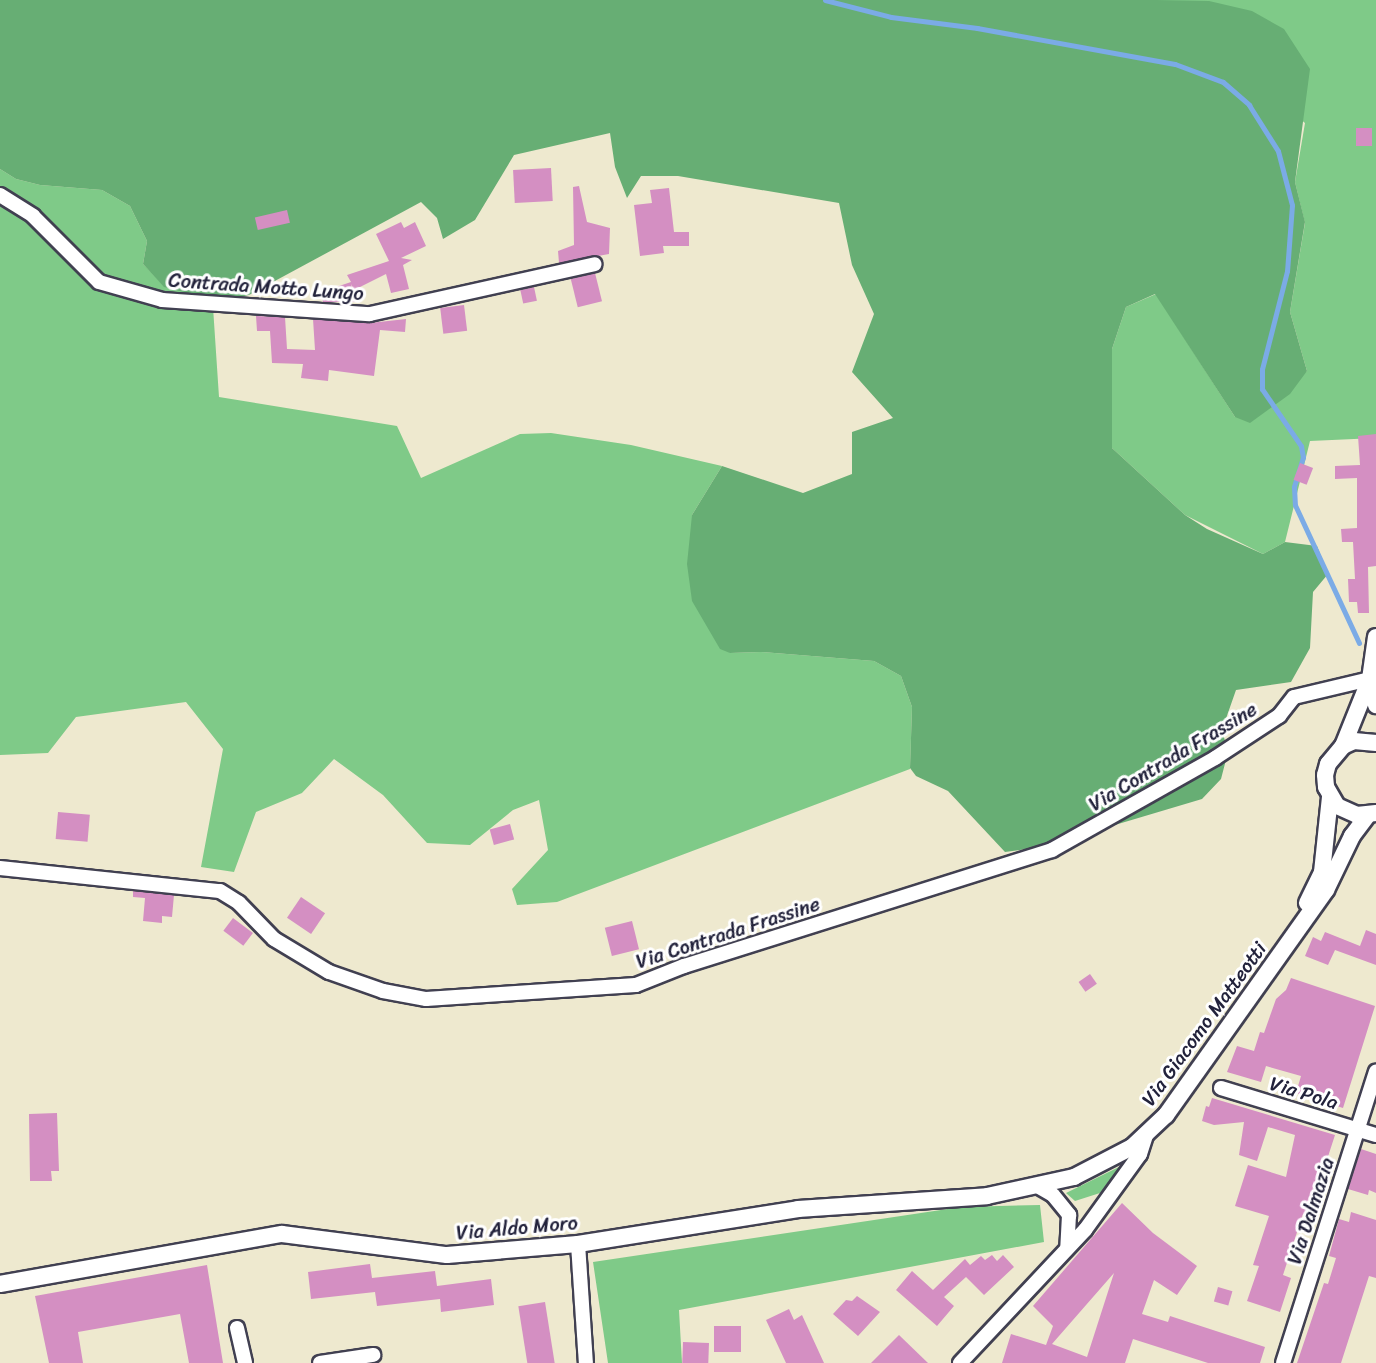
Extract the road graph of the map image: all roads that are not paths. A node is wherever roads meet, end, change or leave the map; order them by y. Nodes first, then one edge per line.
1 (0, 195) edge
2 (595, 264) dead end
3 (1375, 643) edge
4 (1371, 679) junction
5 (1376, 705) edge
6 (1376, 743) edge
7 (1342, 746) junction
8 (1330, 797) junction
9 (1372, 814) edge
10 (0, 868) edge
11 (1293, 934) junction
12 (1376, 1071) edge
13 (1221, 1088) dead end
14 (1357, 1130) junction
15 (1376, 1135) edge
16 (1146, 1136) junction
17 (1039, 1187) junction
18 (578, 1244) junction
19 (1067, 1248) junction
20 (0, 1284) edge
21 (237, 1328) dead end
22 (373, 1355) dead end
23 (245, 1363) edge
24 (320, 1363) edge
25 (586, 1363) edge
26 (960, 1363) edge
27 (1283, 1363) edge

1 - 2 street, Contrada Motto Lungo
3 - 4 street
4 - 5 street
4 - 7 street, Via Giacomo Matteotti
4 - 10 street, Via Contrada Frassine
6 - 7 street
7 - 8 street, Via Giacomo Matteotti
8 - 9 street
8 - 11 street, Via Giacomo Matteotti
9 - 11 street, Via Giacomo Matteotti
11 - 16 street, Via Giacomo Matteotti
12 - 14 street, Via Dalmazia
13 - 14 street, Via Pola
14 - 15 street, Via Pola
14 - 27 street, Via Dalmazia
16 - 17 street, Via Giacomo Matteotti
16 - 19 street, Via Giacomo Matteotti
17 - 18 street, Via Aldo Moro
17 - 19 street
18 - 20 street, Via Aldo Moro
18 - 25 street
19 - 26 street, Via Giacomo Matteotti
21 - 23 street
22 - 24 street

